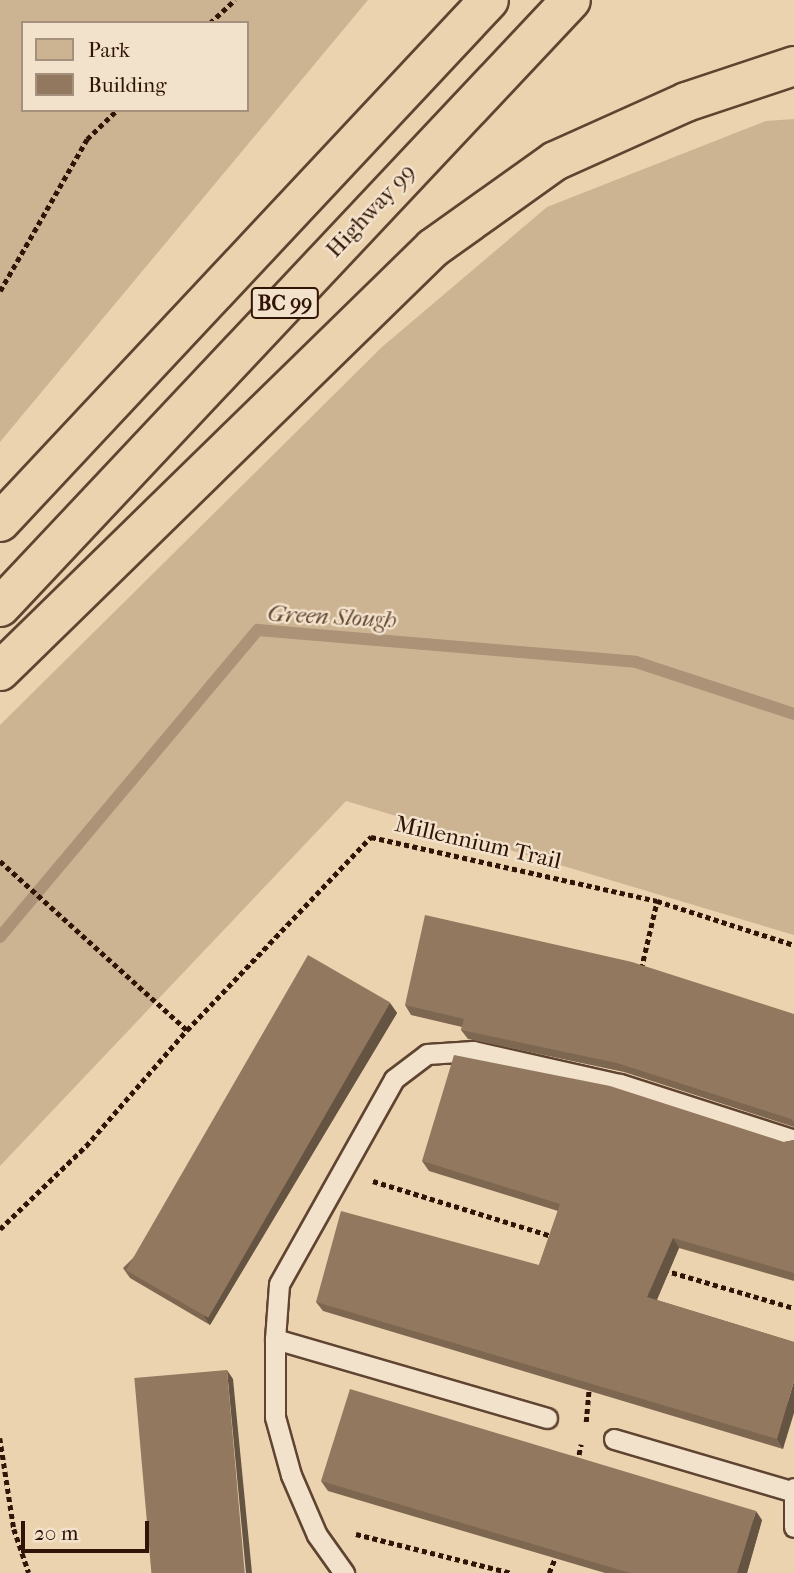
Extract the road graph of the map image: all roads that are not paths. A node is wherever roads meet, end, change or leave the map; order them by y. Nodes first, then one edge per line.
1 (489, 0) edge
2 (498, 0) edge
3 (571, 0) edge
4 (456, 41) junction
5 (794, 66) edge
6 (0, 522) edge
7 (0, 607) edge
8 (0, 671) edge
9 (794, 1140) edge
10 (275, 1339) junction
11 (547, 1418) dead end
12 (614, 1439) dead end
13 (792, 1490) edge
14 (794, 1527) edge
15 (344, 1573) edge

1 - 4 highway, BC 99
2 - 4 highway
3 - 7 highway, Highway 99 / BC 99
4 - 6 highway, BC 99
5 - 8 highway
9 - 10 lane
10 - 11 lane
10 - 15 lane
12 - 13 lane
13 - 14 lane

